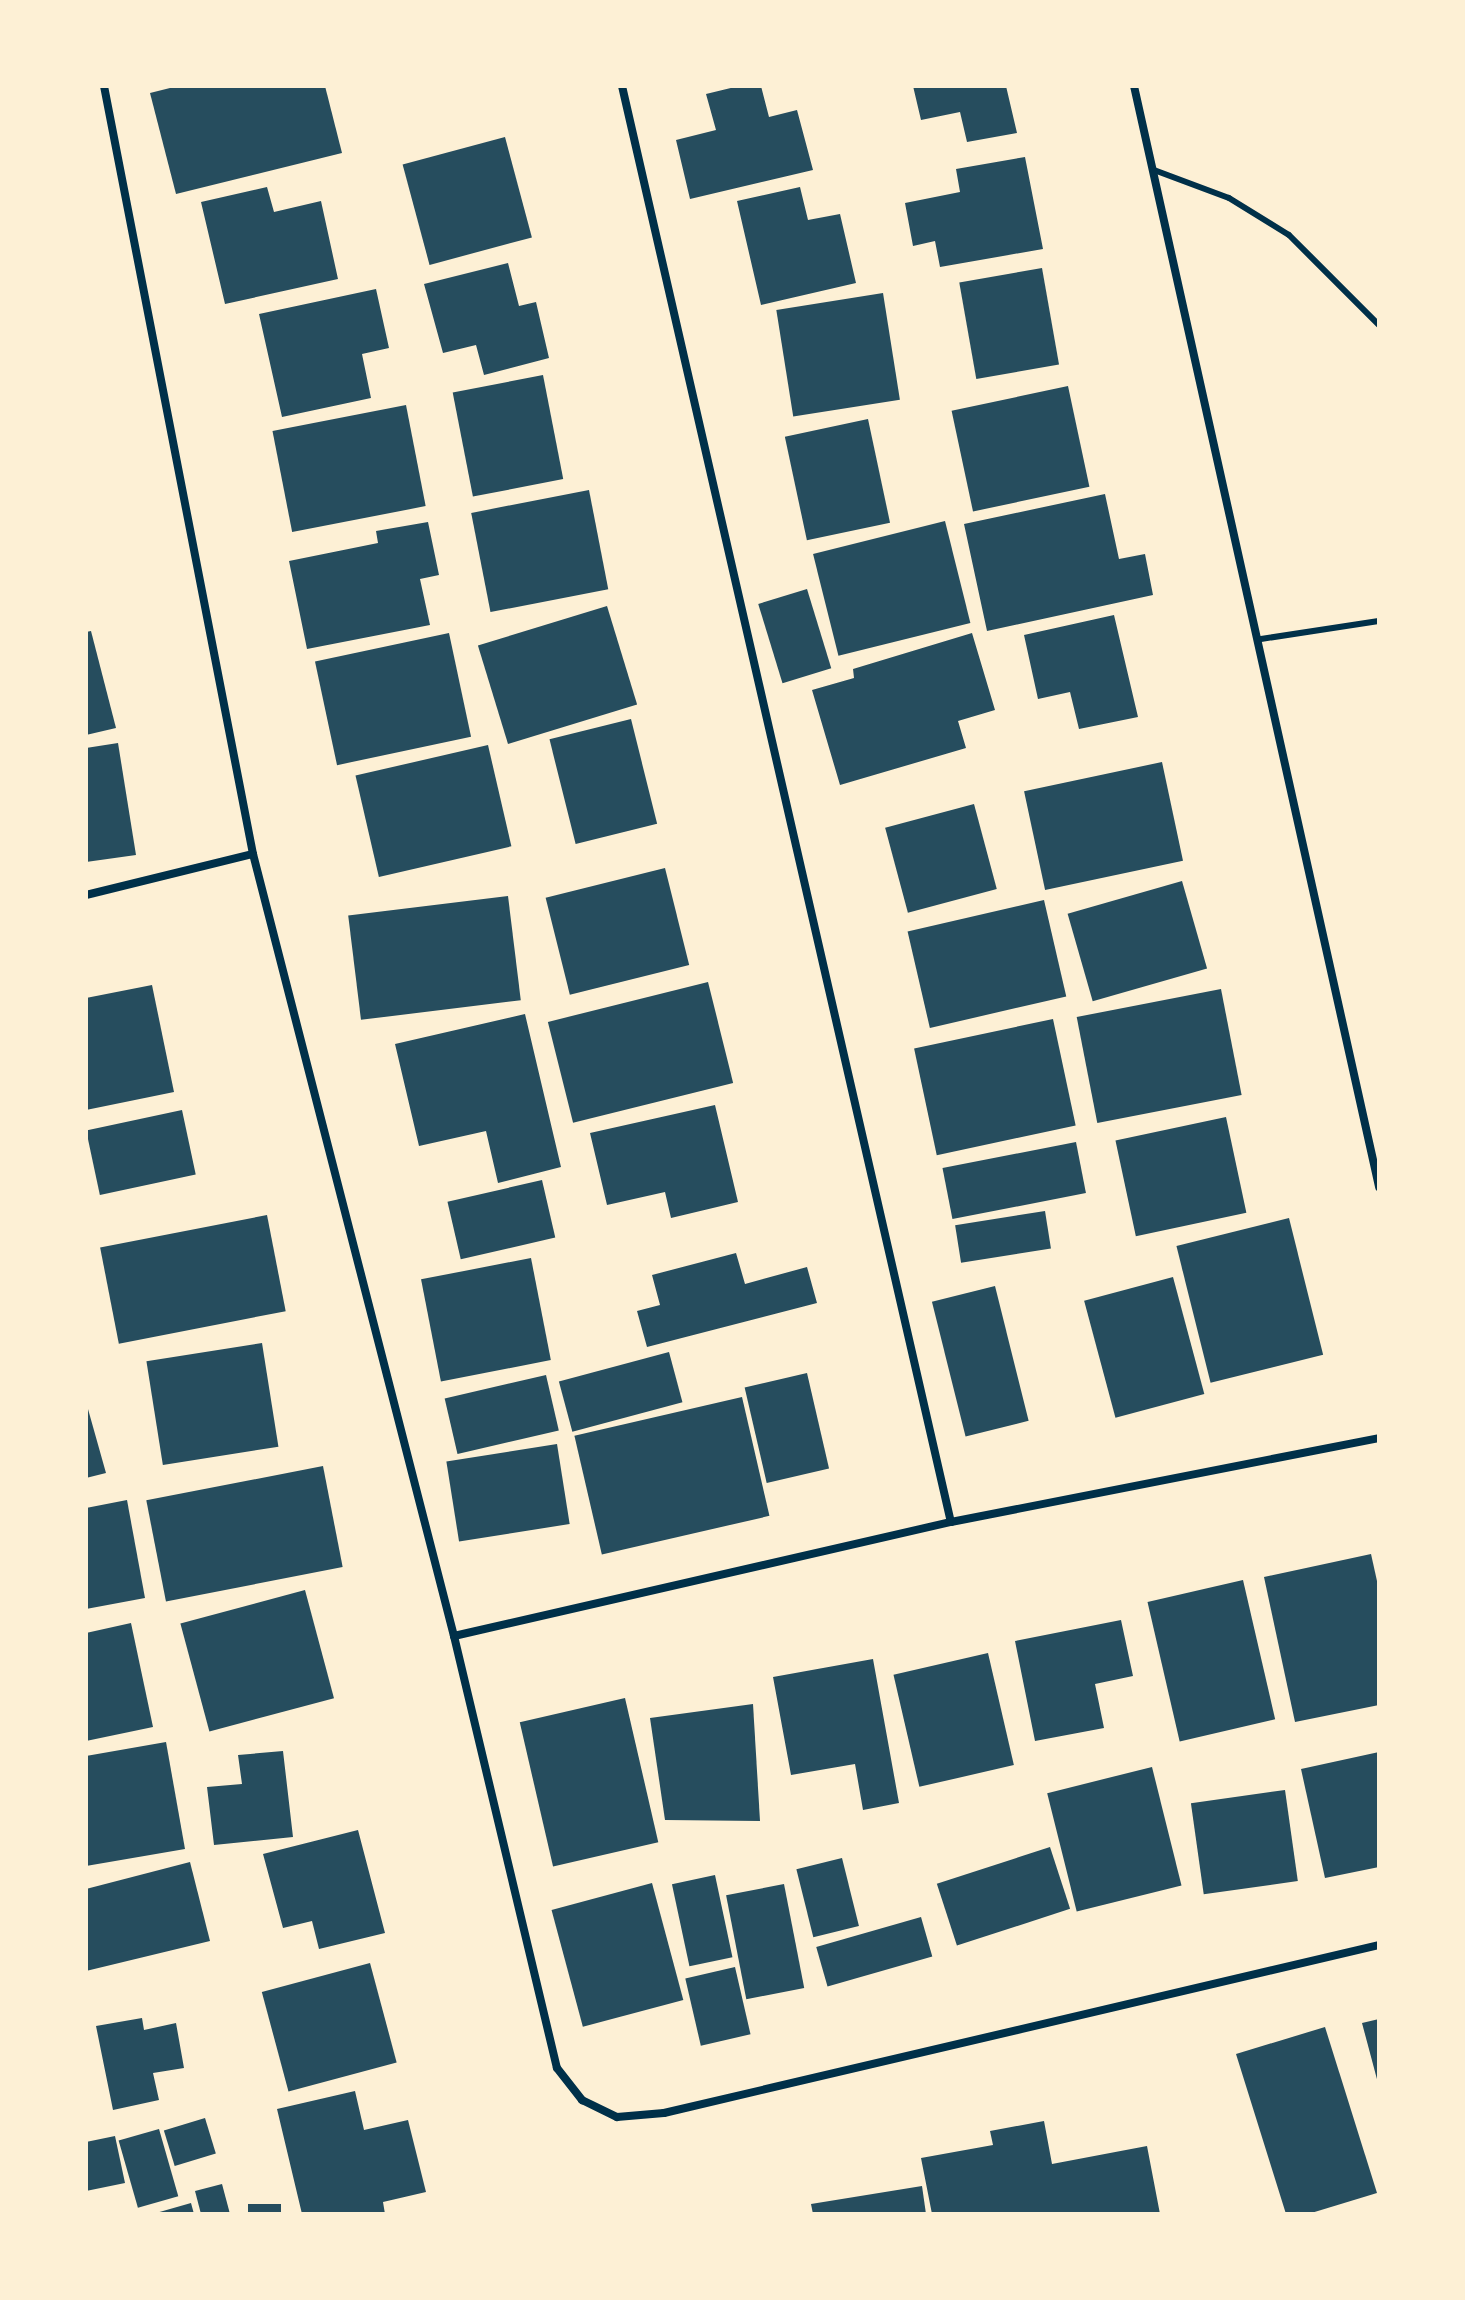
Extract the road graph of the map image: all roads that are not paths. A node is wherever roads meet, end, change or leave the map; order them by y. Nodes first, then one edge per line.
1 (104, 86) edge
2 (622, 86) edge
3 (1134, 86) edge
4 (1154, 170) junction
5 (1379, 325) edge
6 (1379, 621) edge
7 (1261, 639) junction
8 (253, 854) junction
9 (86, 895) edge
10 (1379, 1187) edge
11 (1379, 1438) edge
12 (951, 1522) junction
13 (454, 1636) junction
14 (1379, 1945) edge

1 - 8 street
2 - 12 street
3 - 4 street
4 - 5 lane
4 - 7 street
6 - 7 lane
7 - 10 street
8 - 9 street
8 - 13 street
11 - 12 street
12 - 13 street
13 - 14 street

